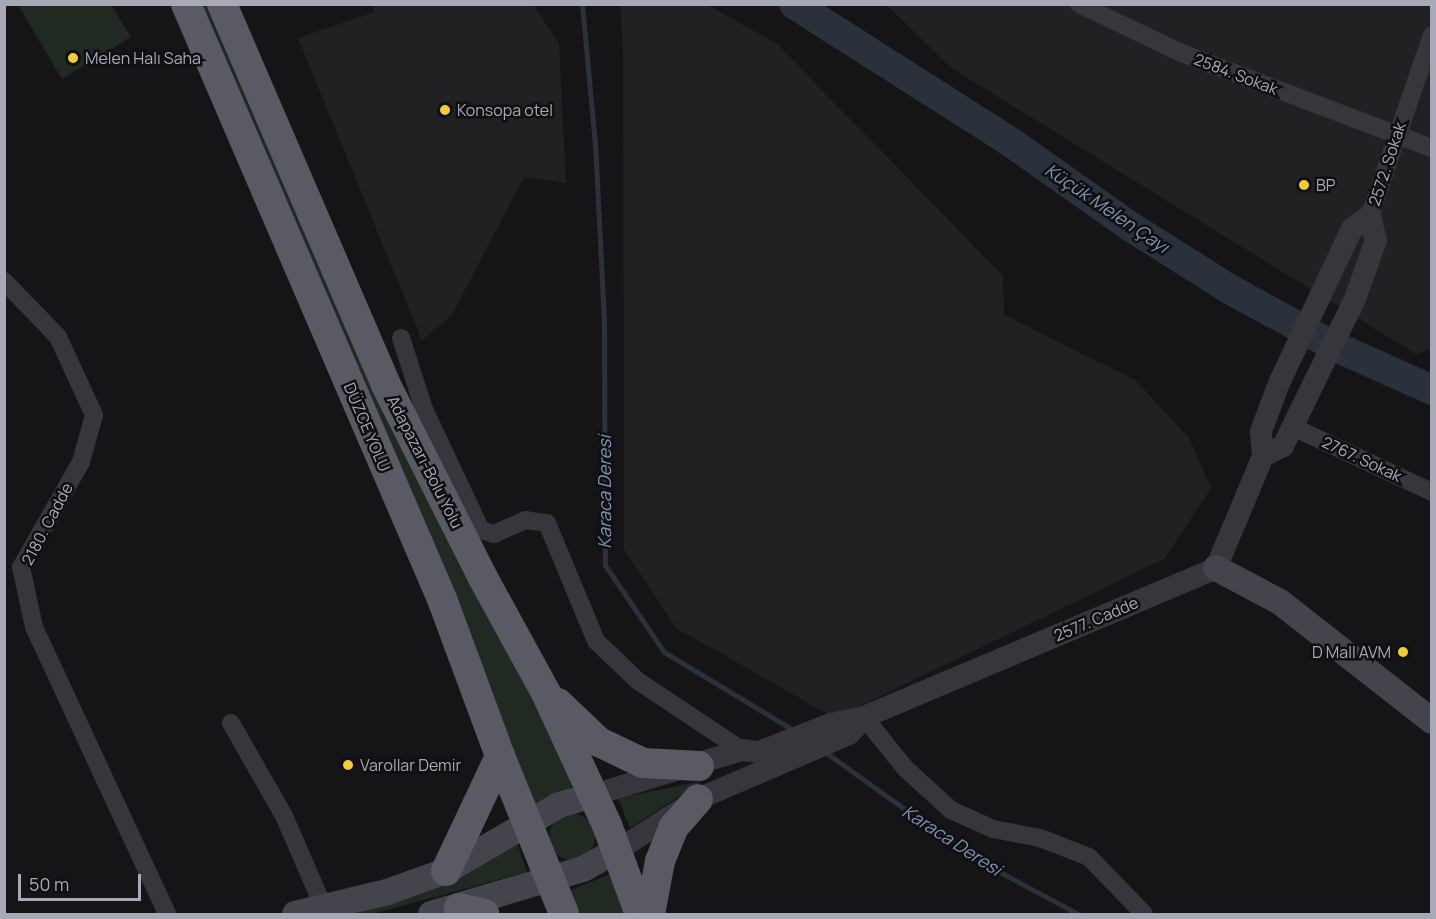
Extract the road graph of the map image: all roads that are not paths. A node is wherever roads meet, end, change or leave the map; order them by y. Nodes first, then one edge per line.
1 (186, 4) edge
2 (222, 4) edge
3 (1079, 4) edge
4 (1431, 35) edge
5 (1396, 135) junction
6 (1431, 148) edge
7 (1370, 215) junction
8 (4, 281) edge
9 (401, 338) dead end
10 (1293, 427) junction
11 (1263, 456) junction
12 (1431, 492) edge
13 (13, 567) edge
14 (1216, 568) junction
15 (546, 693) junction
16 (1431, 721) edge
17 (231, 723) dead end
18 (848, 725) junction
19 (750, 751) junction
20 (500, 756) junction
21 (699, 766) junction
22 (593, 795) junction
23 (698, 799) junction
24 (527, 826) junction
25 (616, 851) junction
26 (543, 865) junction
27 (446, 871) junction
28 (324, 908) junction
29 (458, 912) edge
30 (167, 915) edge
31 (295, 915) edge
32 (564, 915) edge
33 (639, 915) edge
34 (650, 915) edge
35 (1144, 915) edge

1 - 20 highway, DÜZCE YOLU
2 - 15 highway, Adapazarı-Bolu Yolu
3 - 5 street, 2584. Sokak
4 - 5 street, 2572. Sokak
5 - 6 street, 2584. Sokak
5 - 7 street, 2572. Sokak
7 - 10 street
7 - 11 street, 2572. Sokak
8 - 13 street, 2180. Cadde
9 - 19 street
10 - 11 street
10 - 12 street, 2767. Sokak
11 - 14 street
13 - 30 street, 2180. Cadde
14 - 16 main road
14 - 18 street, 2577. Cadde
15 - 21 highway
15 - 22 highway, Adapazarı-Bolu Yolu
17 - 28 street
18 - 19 street
18 - 23 street
18 - 35 street
19 - 21 street
20 - 24 highway, DÜZCE YOLU
20 - 27 highway
21 - 22 street
22 - 24 main road
22 - 25 highway, Adapazarı-Bolu Yolu
23 - 25 street
23 - 34 highway
24 - 26 highway, DÜZCE YOLU
24 - 27 main road
25 - 26 main road
25 - 33 highway, Adapazarı-Bolu Yolu
26 - 29 main road
26 - 32 highway, DÜZCE YOLU
27 - 28 main road
28 - 31 main road

